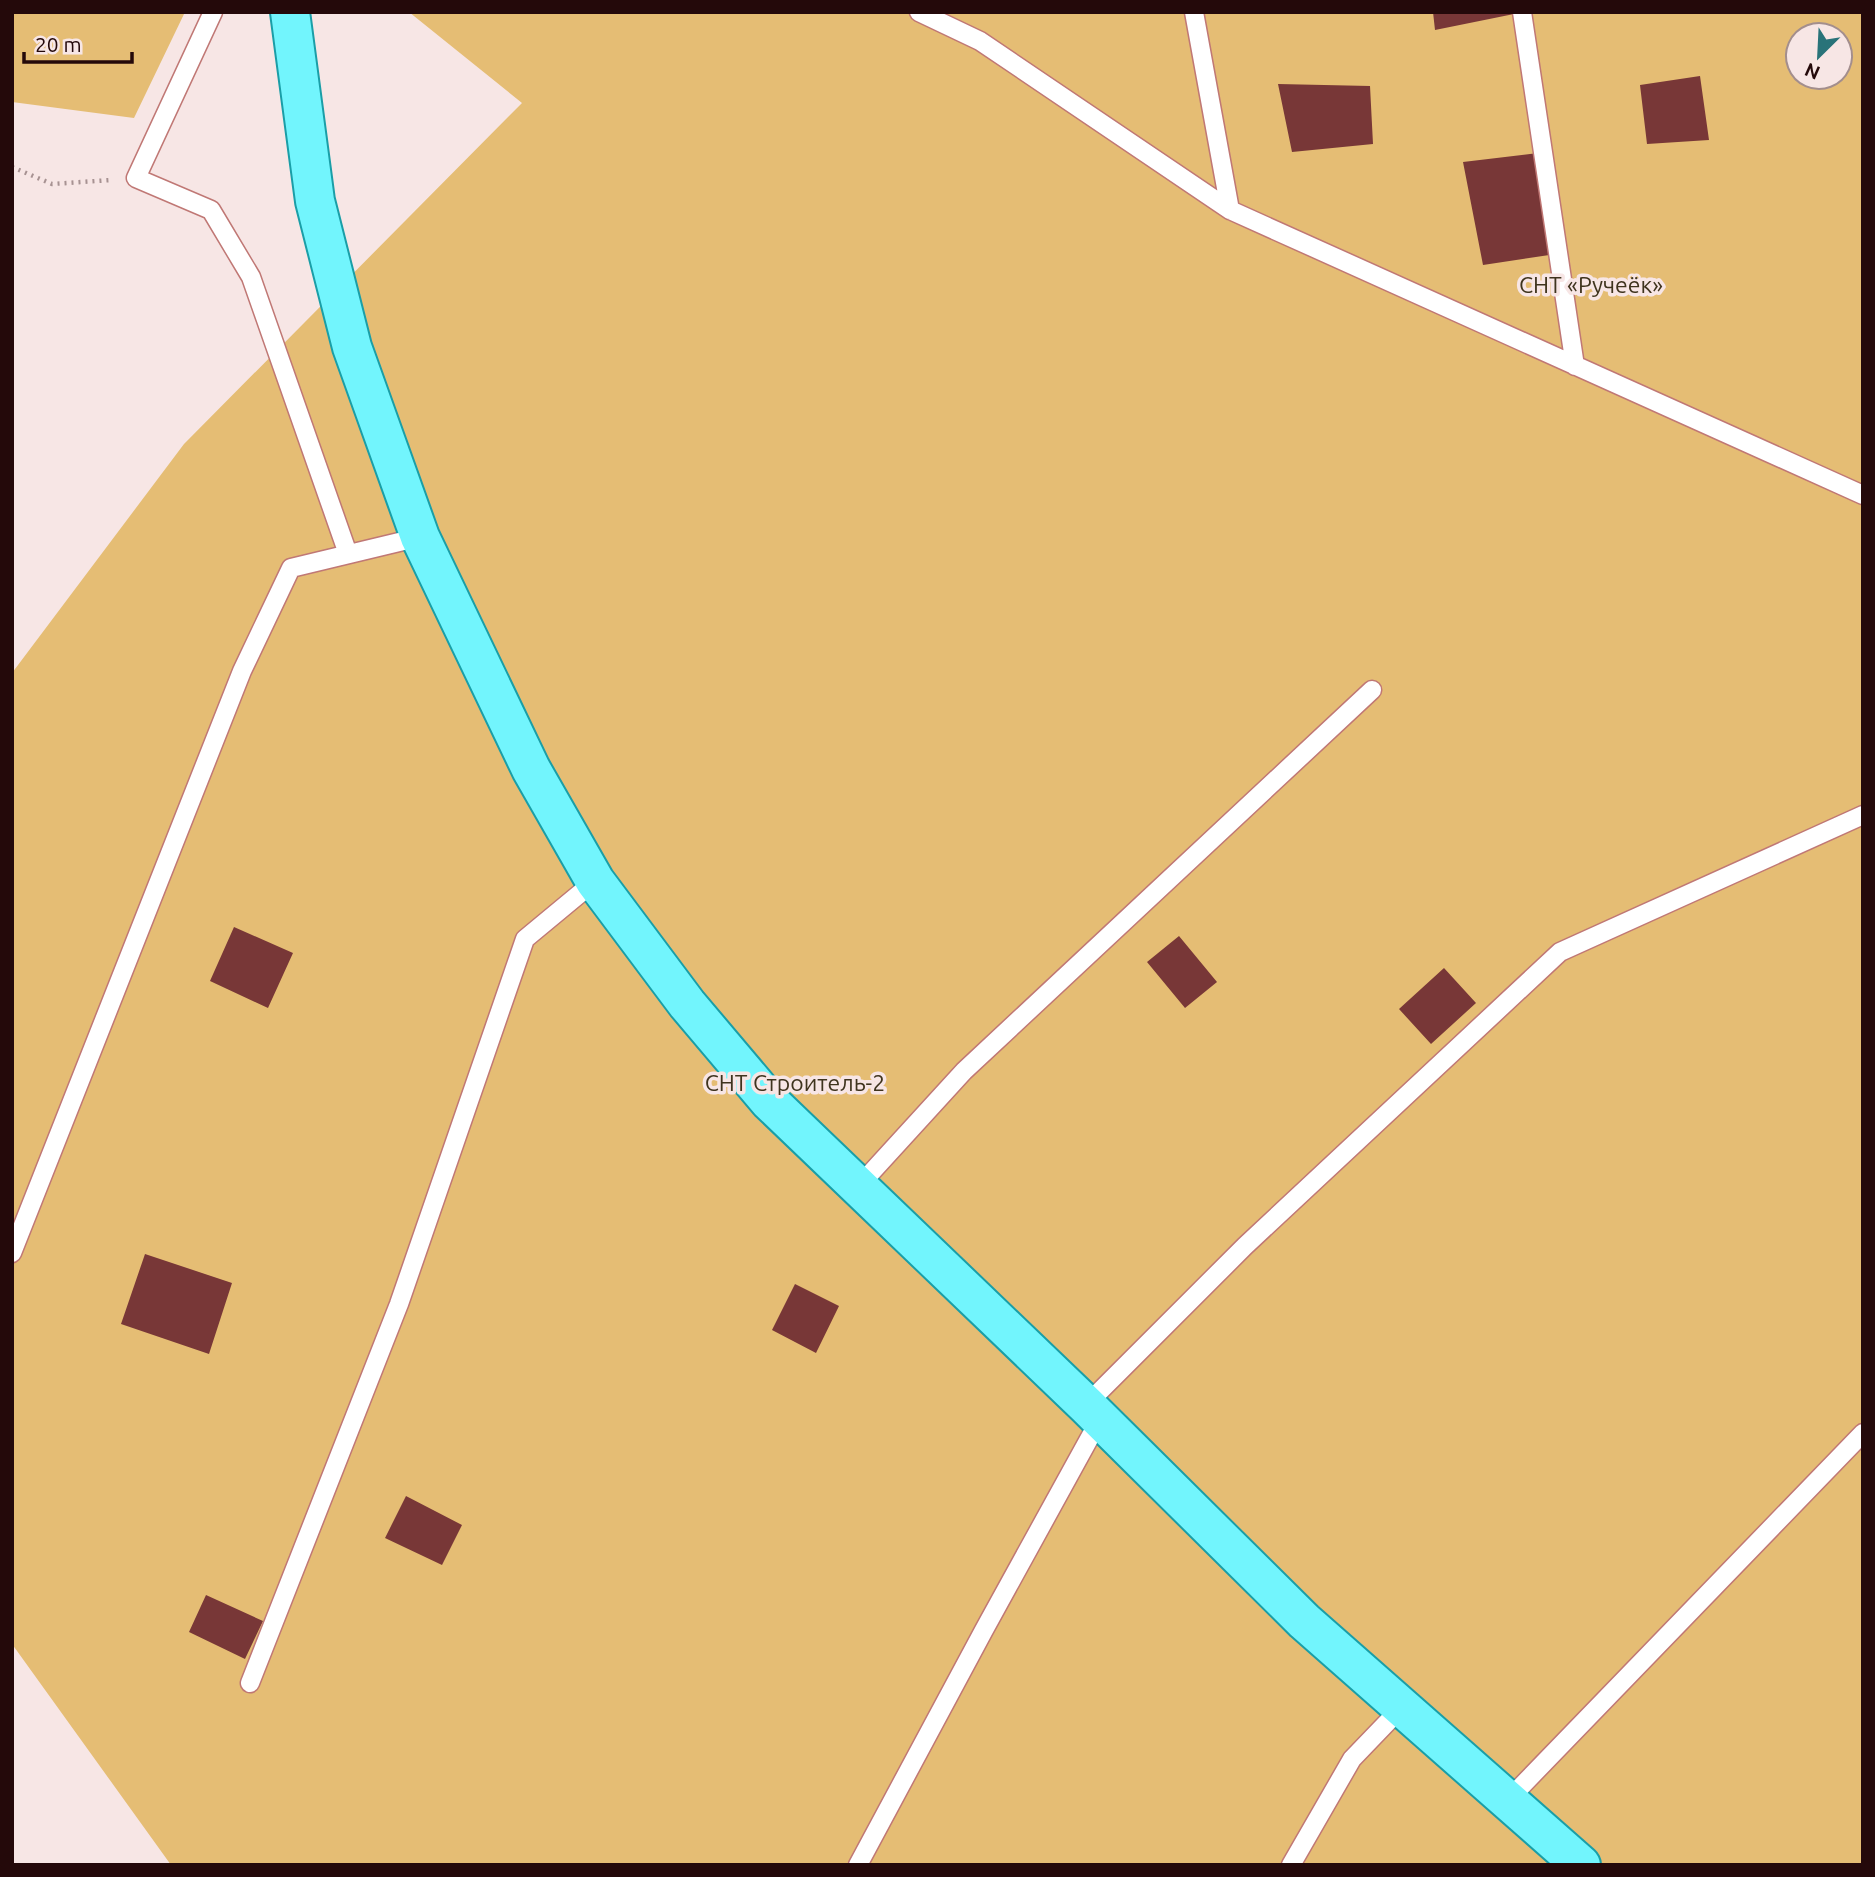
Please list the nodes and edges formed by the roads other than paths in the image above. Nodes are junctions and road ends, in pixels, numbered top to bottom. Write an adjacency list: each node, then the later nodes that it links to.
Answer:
1 (213, 12): 10 (lane)
2 (290, 12): 9 (main road)
3 (919, 12): 6 (lane)
4 (1194, 12): 6 (lane)
5 (1522, 12): 7 (lane)
6 (1230, 210): 7 (lane)
7 (1575, 366): 8 (lane)
8 (1863, 495)
9 (420, 537): 10 (lane); 13 (main road)
10 (348, 554): 15 (lane)
11 (1372, 690): 14 (lane)
12 (1863, 815): 16 (lane)
13 (595, 881): 14 (main road); 18 (lane)
14 (858, 1187): 16 (main road)
15 (12, 1253)
16 (1093, 1412): 19 (main road); 21 (lane)
17 (1863, 1433): 20 (lane)
18 (250, 1683)
19 (1402, 1707): 20 (main road); 22 (lane)
20 (1508, 1800): 23 (main road)
21 (858, 1865)
22 (1291, 1865)
23 (1581, 1865)

